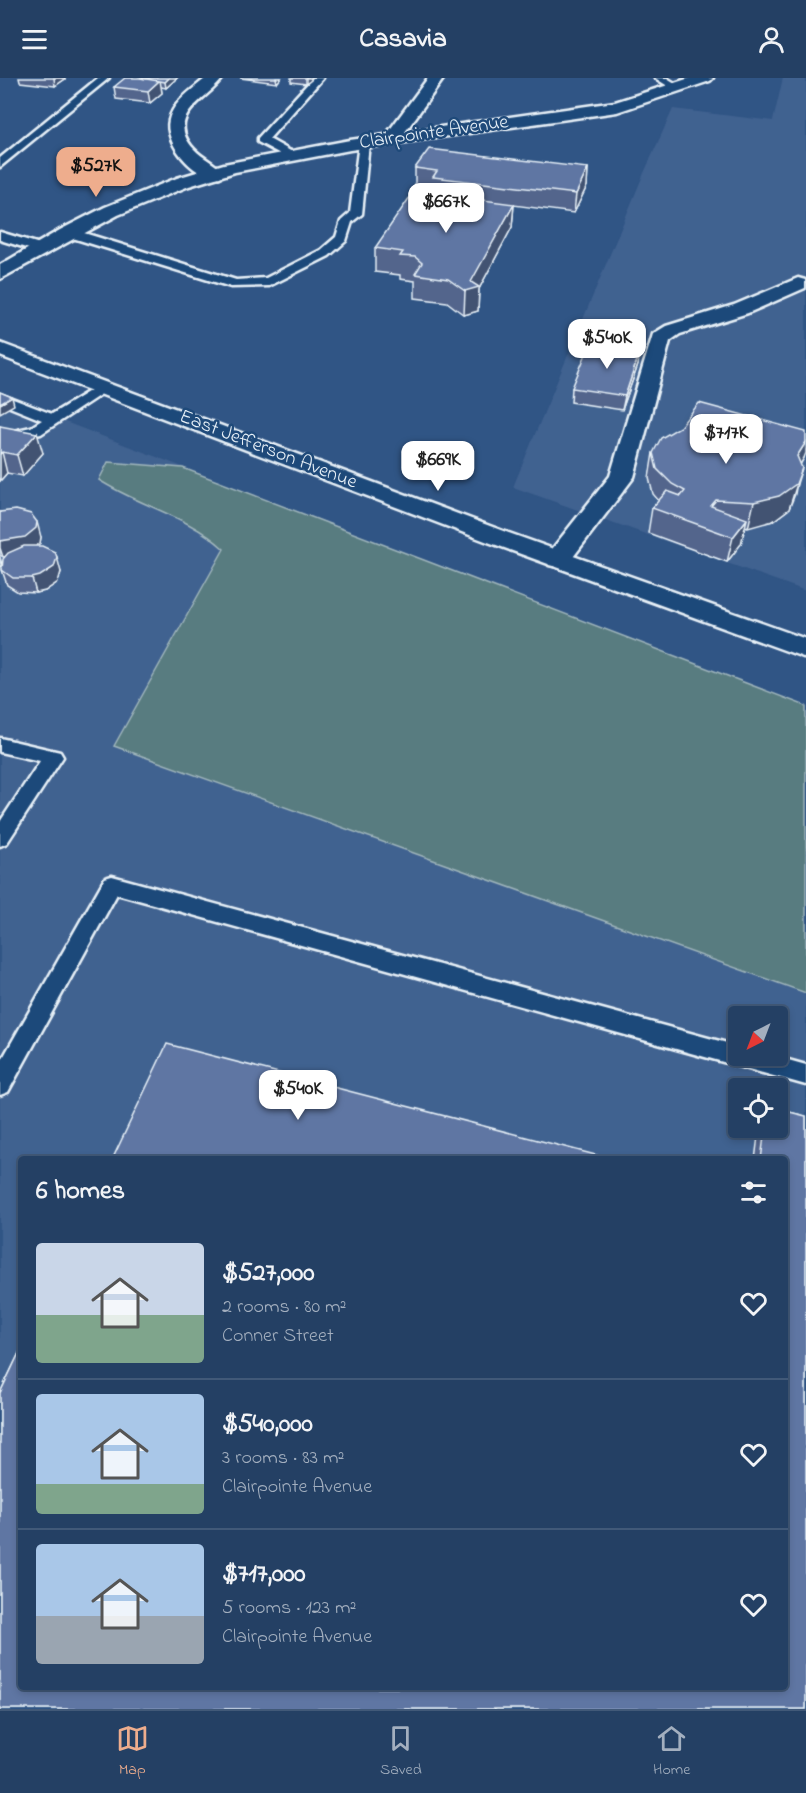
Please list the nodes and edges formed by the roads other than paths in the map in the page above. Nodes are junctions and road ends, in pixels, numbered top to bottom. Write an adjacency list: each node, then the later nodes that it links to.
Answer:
1 (104, 78): 11 (lane)
2 (215, 78): 12 (street)
3 (318, 78): 10 (lane)
4 (436, 78): 8 (street)
5 (660, 78): 7 (lane)
6 (705, 78): 7 (street, Clairpointe Avenue)
7 (678, 88): 8 (street, Clairpointe Avenue)
8 (391, 139): 9 (street, Clairpointe Avenue)
9 (364, 143): 10 (street, Clairpointe Avenue); 13 (lane)
10 (290, 155): 12 (street, Clairpointe Avenue)
11 (0, 164)
12 (214, 173): 13 (street, Clairpointe Avenue)
13 (67, 232): 15 (street, Clairpointe Avenue)
14 (0, 236): 15 (lane)
15 (39, 248): 16 (street, Clairpointe Avenue)
16 (0, 273)
17 (798, 284): 23 (street)
18 (1, 351): 19 (street, East Jefferson Avenue)
19 (102, 388): 21 (lane); 23 (street, East Jefferson Avenue)
20 (0, 398): 21 (lane)
21 (54, 420): 22 (lane)
22 (0, 438)
23 (558, 559): 24 (street, East Jefferson Avenue)
24 (806, 650)
25 (0, 745): 26 (lane)
26 (0, 838)
27 (806, 1075): 28 (lane)
28 (0, 1085)

